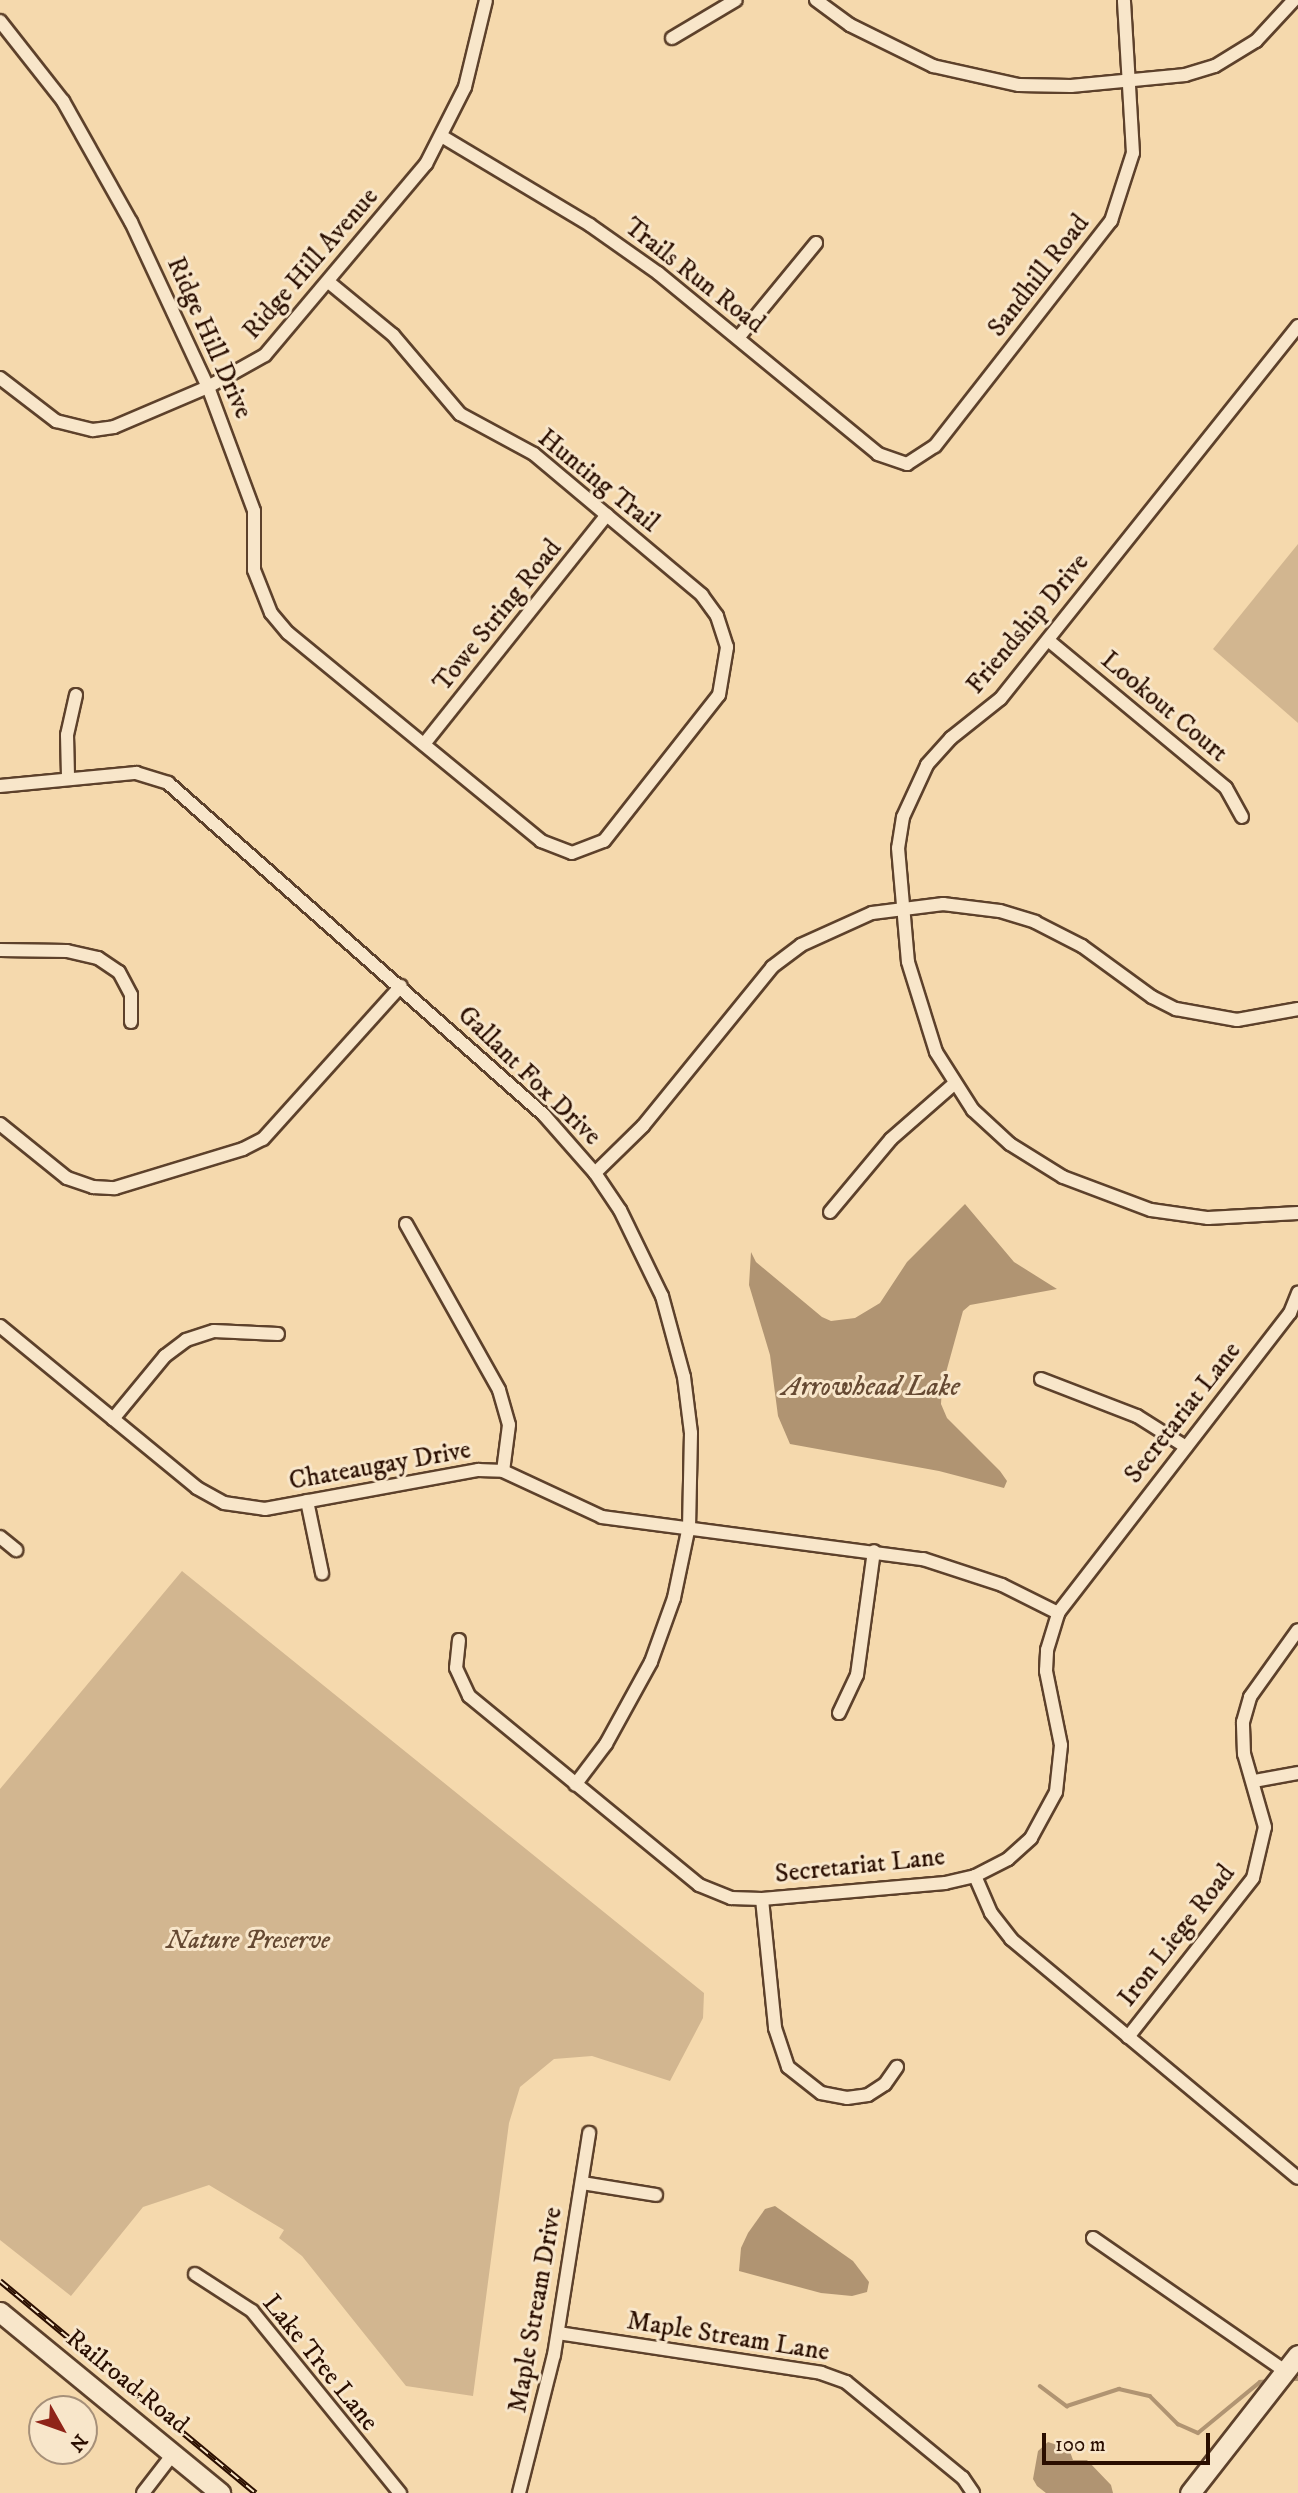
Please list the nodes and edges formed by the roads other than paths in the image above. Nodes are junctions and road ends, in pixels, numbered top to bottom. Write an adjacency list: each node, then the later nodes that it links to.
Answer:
1 (485, 0): 9 (street, Ridge Hill Avenue)
2 (736, 0): 7 (street)
3 (816, 0): 8 (street)
4 (1124, 0): 8 (street, Sandhill Road)
5 (1294, 0): 8 (street)
6 (0, 21): 15 (street, Ridge Hill Drive)
7 (673, 38)
8 (1131, 82): 16 (street, Sandhill Road)
9 (443, 137): 11 (street, Ridge Hill Avenue); 13 (street, Trails Run Road)
10 (816, 243): 13 (street)
11 (330, 283): 15 (street, Ridge Hill Avenue); 17 (street, Hunting Trail)
12 (1298, 326): 18 (street, Friendship Drive)
13 (738, 338): 16 (street, Trails Run Road)
14 (0, 378): 15 (street, Ridge Hill Avenue)
15 (208, 387): 20 (street, Ridge Hill Drive)
16 (907, 464)
17 (607, 515): 20 (street, Towe String Road); 24 (street, Hunting Trail)
18 (1048, 640): 23 (street, Lookout Court); 25 (street, Friendship Drive)
19 (76, 695): 21 (street)
20 (424, 744): 24 (street, Ridge Hill Drive)
21 (68, 776): 22 (street); 27 (street, Gallant Fox Drive)
22 (0, 786)
23 (1242, 817)
24 (576, 852)
25 (902, 907): 28 (street); 30 (street, Friendship Drive); 32 (street)
26 (0, 950): 29 (street)
27 (401, 986): 31 (street); 32 (street, Gallant Fox Drive)
28 (1298, 1009)
29 (131, 1022)
30 (953, 1085): 33 (street); 34 (street)
31 (0, 1124)
32 (595, 1173): 44 (street, Gallant Fox Drive)
33 (830, 1212)
34 (1298, 1213)
35 (406, 1224): 42 (street)
36 (1298, 1293): 41 (street, Secretariat Lane)
37 (0, 1326): 40 (street, Chateaugay Drive)
38 (278, 1334): 40 (street)
39 (1041, 1379): 41 (street)
40 (113, 1419): 43 (street, Chateaugay Drive)
41 (1186, 1447): 49 (street, Secretariat Lane)
42 (503, 1471): 43 (street, Chateaugay Drive); 44 (street, Chateaugay Drive)
43 (307, 1501): 48 (street)
44 (688, 1526): 47 (street, Chateaugay Drive); 55 (street, Gallant Fox Drive)
45 (0, 1537): 46 (street)
46 (16, 1550)
47 (874, 1551): 49 (street, Chateaugay Drive); 52 (street)
48 (322, 1573)
49 (1058, 1613): 56 (street, Secretariat Lane)
50 (1298, 1630): 54 (street, Iron Liege Road)
51 (459, 1640): 55 (street, Secretariat Lane)
52 (839, 1713)
53 (1298, 1773): 54 (street)
54 (1254, 1782): 58 (street, Iron Liege Road)
55 (575, 1785): 57 (street, Secretariat Lane)
56 (975, 1876): 57 (street, Secretariat Lane); 58 (street)
57 (762, 1899): 59 (street)
58 (1128, 2037): 61 (street)
59 (897, 2067)
60 (589, 2133): 62 (street, Maple Stream Drive)
61 (1298, 2178)
62 (582, 2183): 63 (street); 67 (street, Maple Stream Drive)
63 (656, 2195)
64 (1093, 2238): 69 (street)
65 (195, 2274): 74 (street, Lake Tree Lane)
66 (2, 2319): 70 (street, Railroad Road)
67 (558, 2333): 71 (street, Maple Stream Drive); 75 (street, Maple Stream Lane)
68 (1298, 2355): 69 (street)
69 (1285, 2371): 76 (street)
70 (173, 2454): 72 (street); 73 (street, Railroad Road)
71 (524, 2492)
72 (143, 2493)
73 (220, 2493)
74 (400, 2493)
75 (973, 2493)
76 (1190, 2493)

